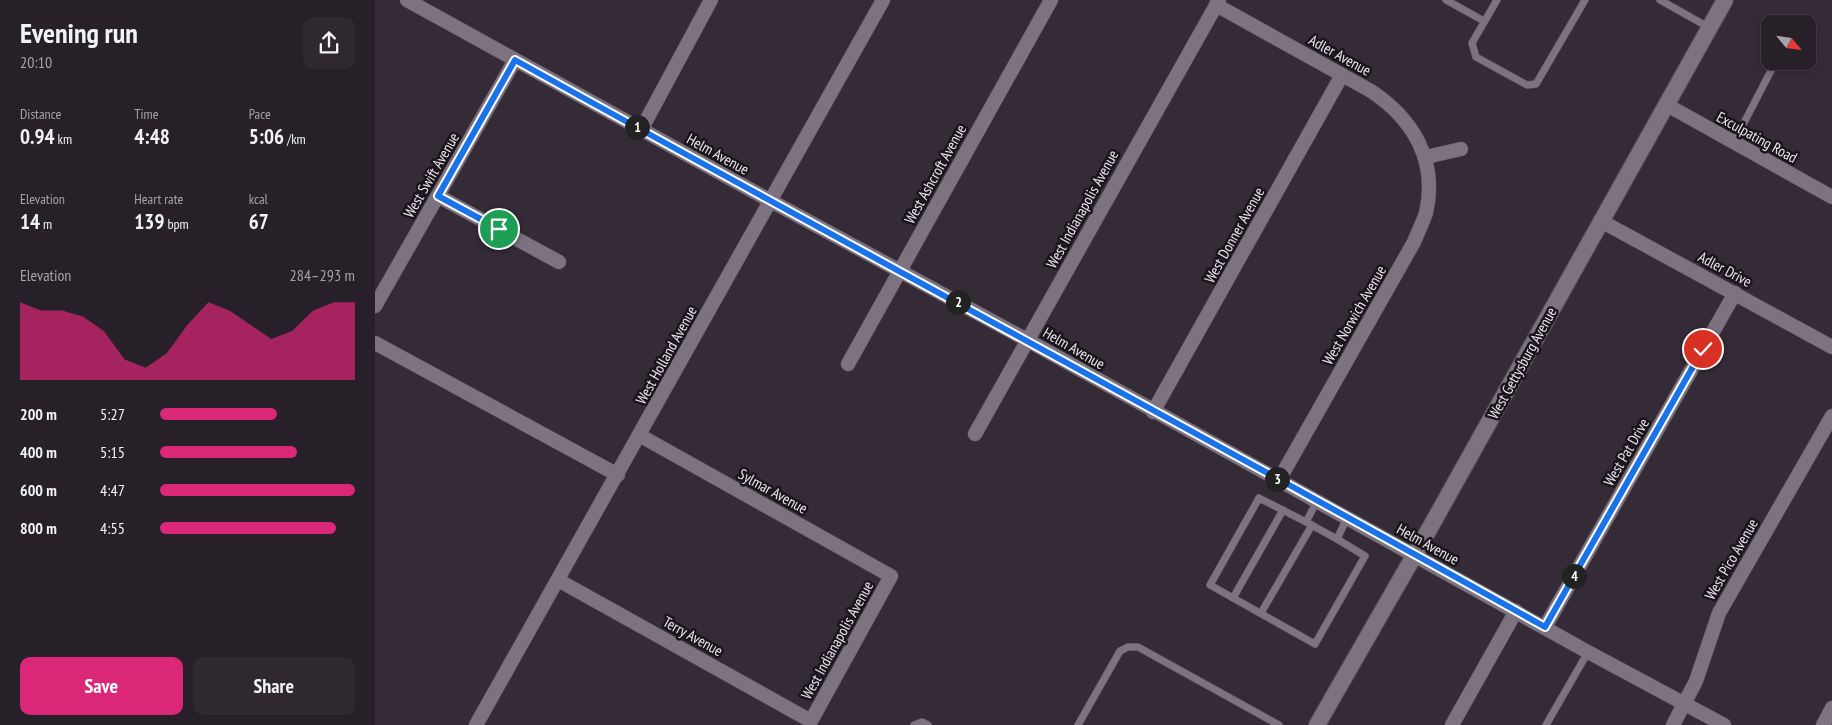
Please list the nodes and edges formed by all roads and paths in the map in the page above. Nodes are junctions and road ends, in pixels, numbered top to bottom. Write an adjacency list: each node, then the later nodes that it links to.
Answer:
1 (407, 0): 14 (street, Helm Avenue)
2 (712, 0): 18 (street)
3 (883, 0): 24 (street, West Holland Avenue)
4 (1051, 0): 27 (street, West Ashcroft Avenue)
5 (1446, 0): 11 (lane)
6 (1497, 0): 12 (lane)
7 (1585, 0): 12 (lane)
8 (1660, 0): 13 (lane)
9 (1725, 0): 13 (street, West Gettysburg Avenue)
10 (1217, 2): 16 (street, Adler Avenue); 30 (street, West Indianapolis Avenue)
11 (1457, 3): 12 (lane)
12 (1485, 21)
13 (1710, 28): 17 (street, West Gettysburg Avenue)
14 (515, 60): 18 (street, Helm Avenue); 22 (street, West Swift Avenue)
15 (1771, 70): 19 (lane)
16 (1342, 74): 21 (street, Adler Avenue); 34 (street, West Donner Avenue)
17 (1667, 105): 19 (street, Exculpating Road); 25 (street, West Gettysburg Avenue)
18 (641, 130): 24 (street, Helm Avenue)
19 (1734, 142): 23 (street, Exculpating Road)
20 (1461, 149): 21 (street)
21 (1425, 157): 39 (street, West Norwich Avenue)
22 (438, 196): 26 (street); 29 (street, West Swift Avenue)
23 (1832, 197)
24 (771, 201): 27 (street, Helm Avenue); 37 (street, West Holland Avenue)
25 (1601, 221): 28 (street, Adler Drive); 45 (street, West Gettysburg Avenue)
26 (559, 262)
27 (899, 270): 30 (street, Helm Avenue); 33 (street, West Ashcroft Avenue)
28 (1735, 293): 32 (street, Adler Drive); 51 (street, West Pat Drive)
29 (375, 306)
30 (1027, 340): 34 (street, Helm Avenue); 36 (street, West Indianapolis Avenue)
31 (375, 343): 38 (street)
32 (1832, 347)
33 (848, 364)
34 (1153, 412): 39 (street, Helm Avenue)
35 (1832, 416): 53 (street, West Pico Avenue)
36 (975, 434)
37 (639, 435): 38 (street, West Holland Avenue); 46 (street, Sylmar Avenue)
38 (618, 475): 47 (street, West Holland Avenue)
39 (1279, 480): 40 (street, Helm Avenue)
40 (1317, 501): 42 (street, Helm Avenue); 43 (lane)
41 (1283, 510): 43 (lane); 48 (lane); 48 (lane)
42 (1347, 518): 44 (lane); 45 (street, Helm Avenue)
43 (1309, 524): 44 (lane); 50 (lane)
44 (1337, 539): 50 (lane)
45 (1415, 555): 49 (street, Helm Avenue); 61 (street, West Gettysburg Avenue)
46 (891, 576): 55 (street, West Indianapolis Avenue)
47 (558, 580): 55 (street, Terry Avenue); 56 (street, West Holland Avenue)
48 (1233, 598): 50 (lane)
49 (1516, 611): 51 (street, Helm Avenue); 62 (street)
50 (1261, 613)
51 (1545, 627): 52 (street, Helm Avenue)
52 (1588, 652): 53 (street, Helm Avenue); 63 (lane)
53 (1685, 704): 64 (street, West Pico Avenue); 65 (street, Helm Avenue)
54 (1832, 708): 66 (street)
55 (811, 721)
56 (476, 725)
57 (914, 725): 58 (lane)
58 (928, 725)
59 (1078, 725): 60 (lane)
60 (1279, 725)
61 (1317, 725)
62 (1452, 725)
63 (1546, 725)
64 (1673, 725)
65 (1724, 725)
66 (1823, 725)

